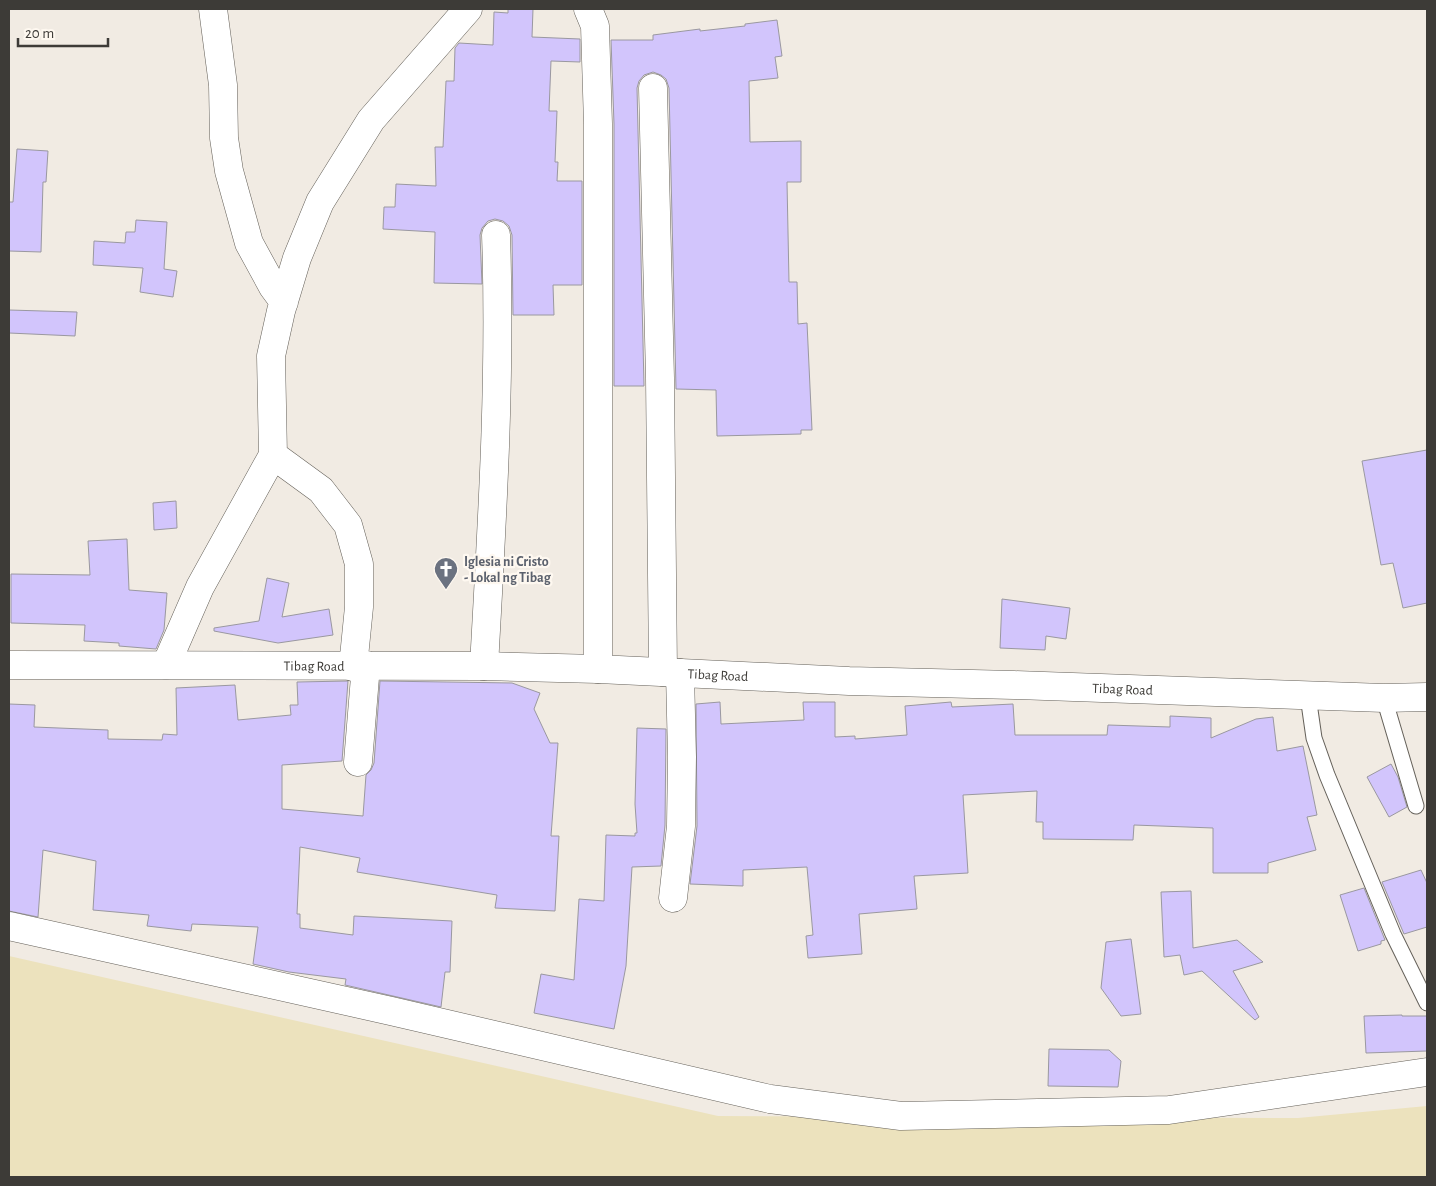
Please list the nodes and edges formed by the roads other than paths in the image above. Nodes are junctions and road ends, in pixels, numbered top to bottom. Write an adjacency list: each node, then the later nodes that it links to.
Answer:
1 (213, 9): 6 (street)
2 (468, 9): 6 (street)
3 (588, 9): 12 (street)
4 (653, 88): 13 (street)
5 (496, 235): 11 (street)
6 (284, 302): 7 (street)
7 (273, 455): 9 (street); 10 (street)
8 (9, 665): 9 (street, Tibag Road)
9 (166, 665): 10 (street, Tibag Road)
10 (359, 666): 11 (street, Tibag Road); 17 (street)
11 (484, 666): 12 (street, Tibag Road)
12 (598, 669): 13 (street, Tibag Road)
13 (671, 673): 14 (street, Tibag Road); 19 (street)
14 (1308, 696): 16 (street, Tibag Road); 21 (lane)
15 (1427, 697): 16 (street, Tibag Road)
16 (1384, 698): 18 (lane)
17 (358, 762)
18 (1416, 806)
19 (673, 898)
20 (9, 926): 22 (street)
21 (1427, 1003)
22 (1427, 1072)

